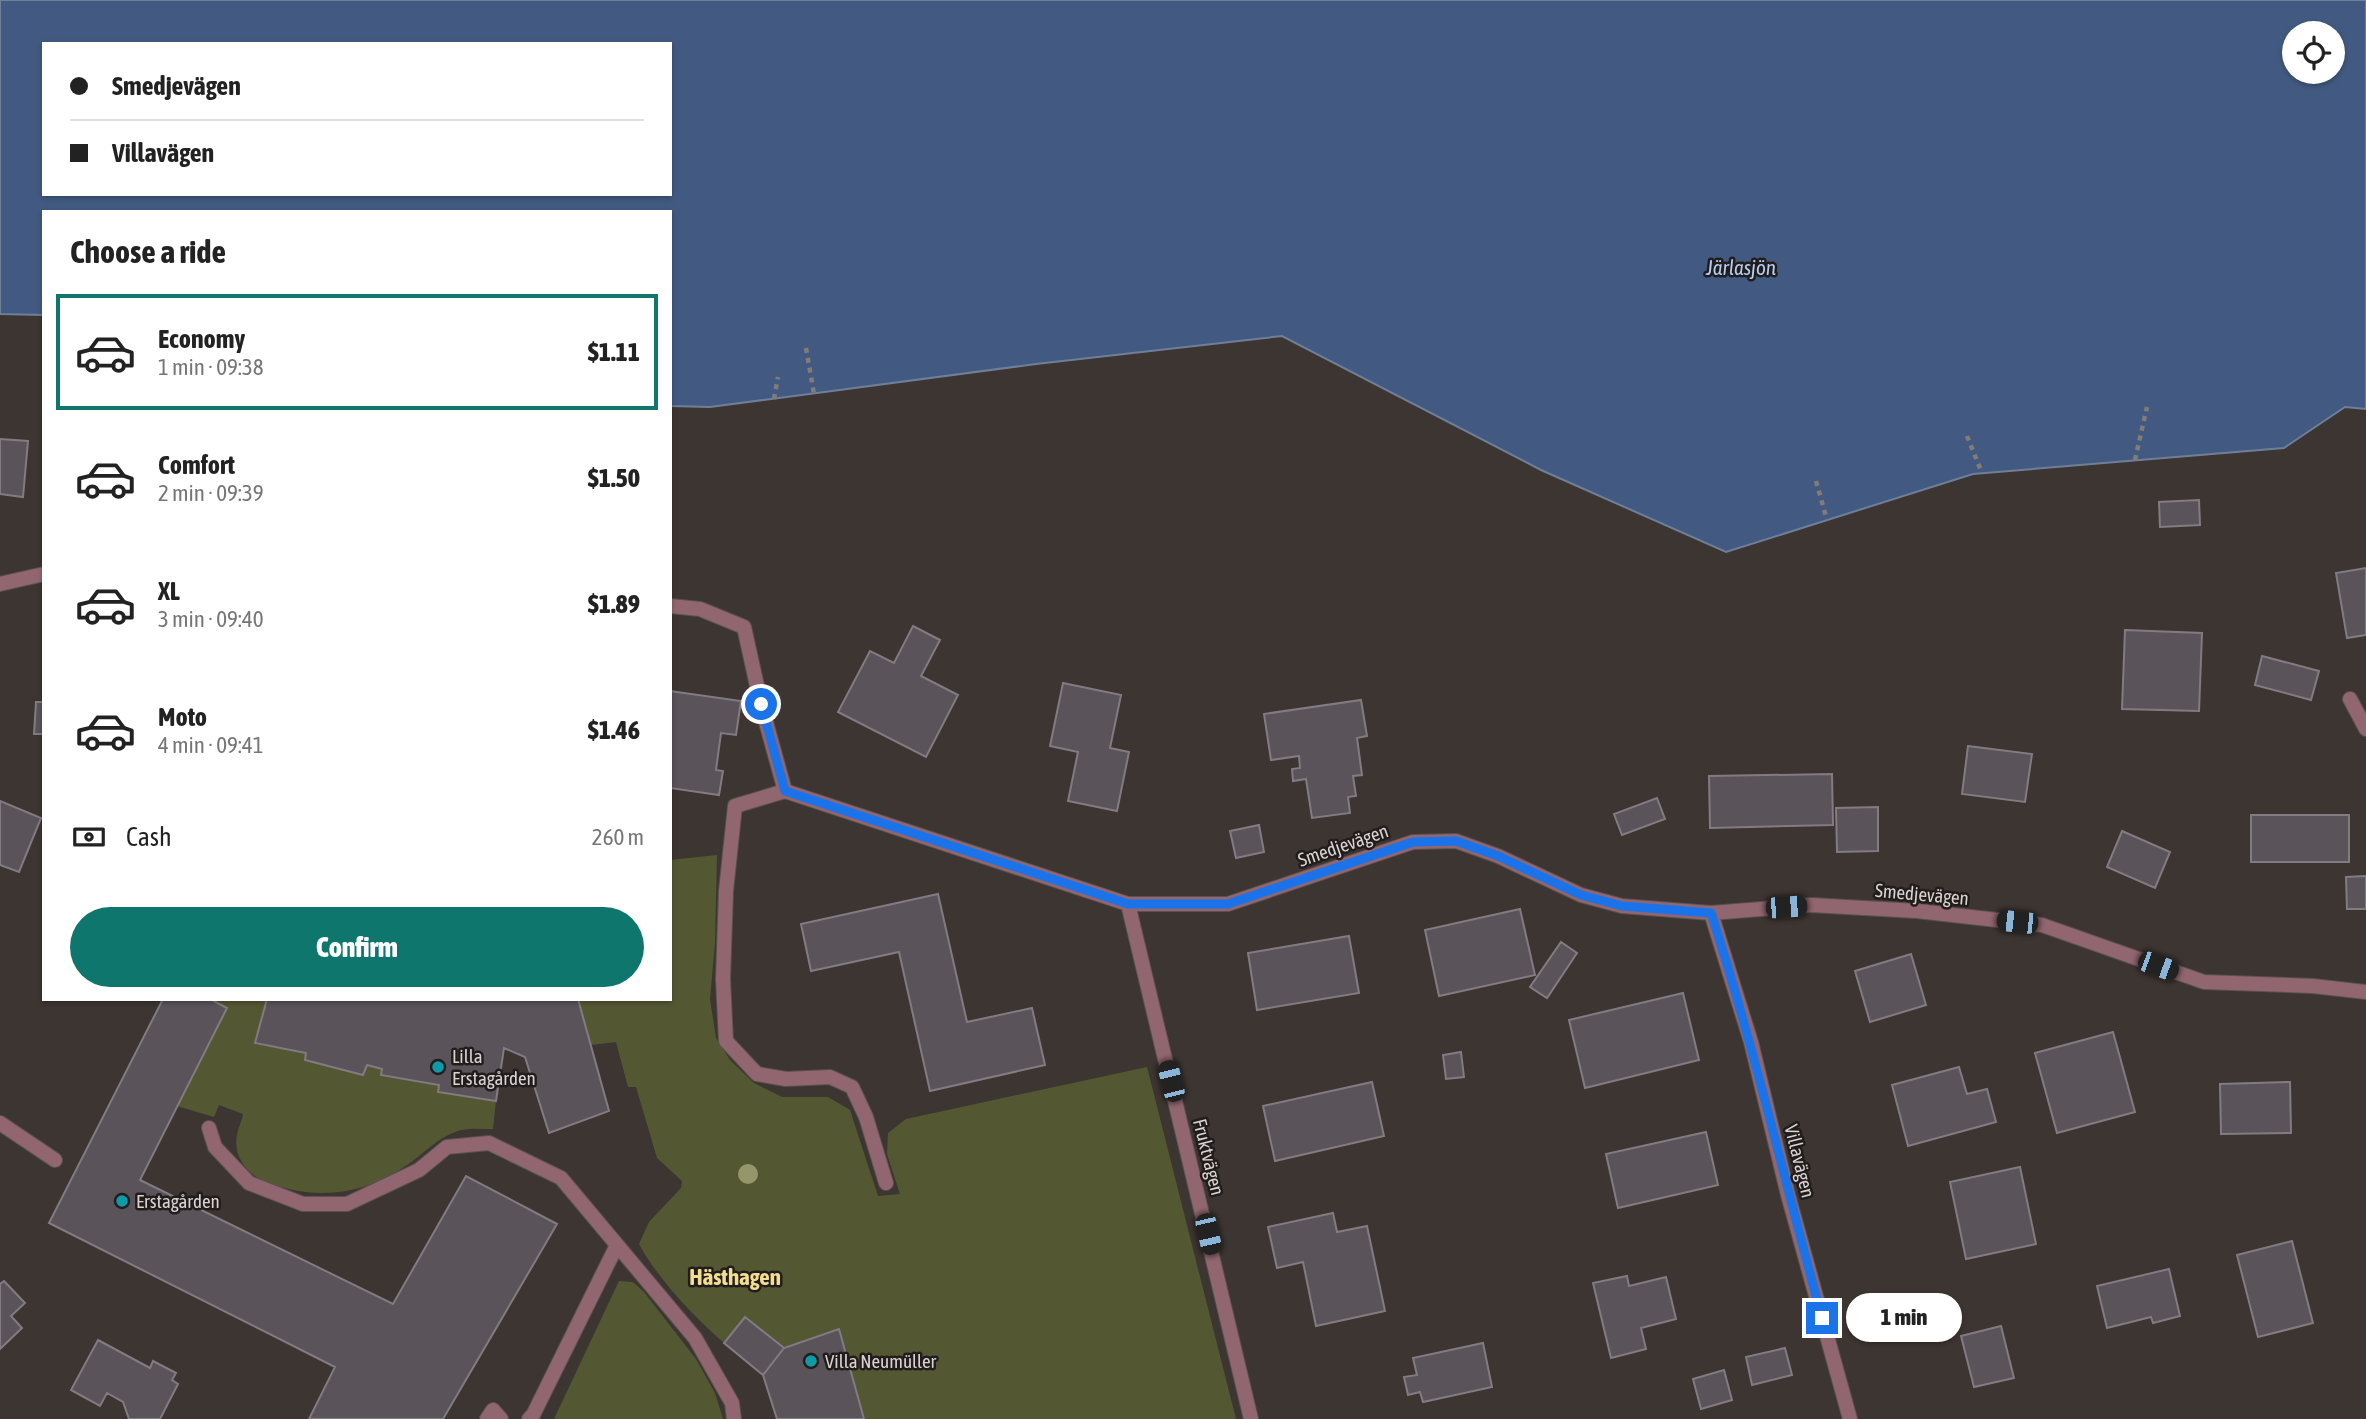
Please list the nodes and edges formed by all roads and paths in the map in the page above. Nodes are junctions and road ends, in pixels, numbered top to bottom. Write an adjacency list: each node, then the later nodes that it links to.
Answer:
1 (806, 348): 3 (path)
2 (778, 377): 4 (path)
3 (814, 394)
4 (774, 399)
5 (2147, 407): 7 (path)
6 (1967, 436): 8 (path)
7 (2135, 460)
8 (1982, 473)
9 (1816, 481): 10 (path)
10 (1827, 520)
11 (42, 574): 12 (street)
12 (0, 584)
13 (672, 606): 16 (street)
14 (2350, 699): 15 (street)
15 (2366, 729)
16 (785, 791): 17 (street, Smedjevägen); 23 (street)
17 (1128, 904): 18 (street, Smedjevägen); 27 (street, Fruktvägen)
18 (1711, 913): 19 (street, Smedjevägen); 28 (street, Villavägen)
19 (2366, 992)
20 (0, 1123): 22 (street)
21 (209, 1128): 24 (street)
22 (55, 1160)
23 (886, 1183)
24 (617, 1245): 25 (street); 26 (street)
25 (529, 1419)
26 (734, 1419)
27 (1251, 1419)
28 (1850, 1419)

